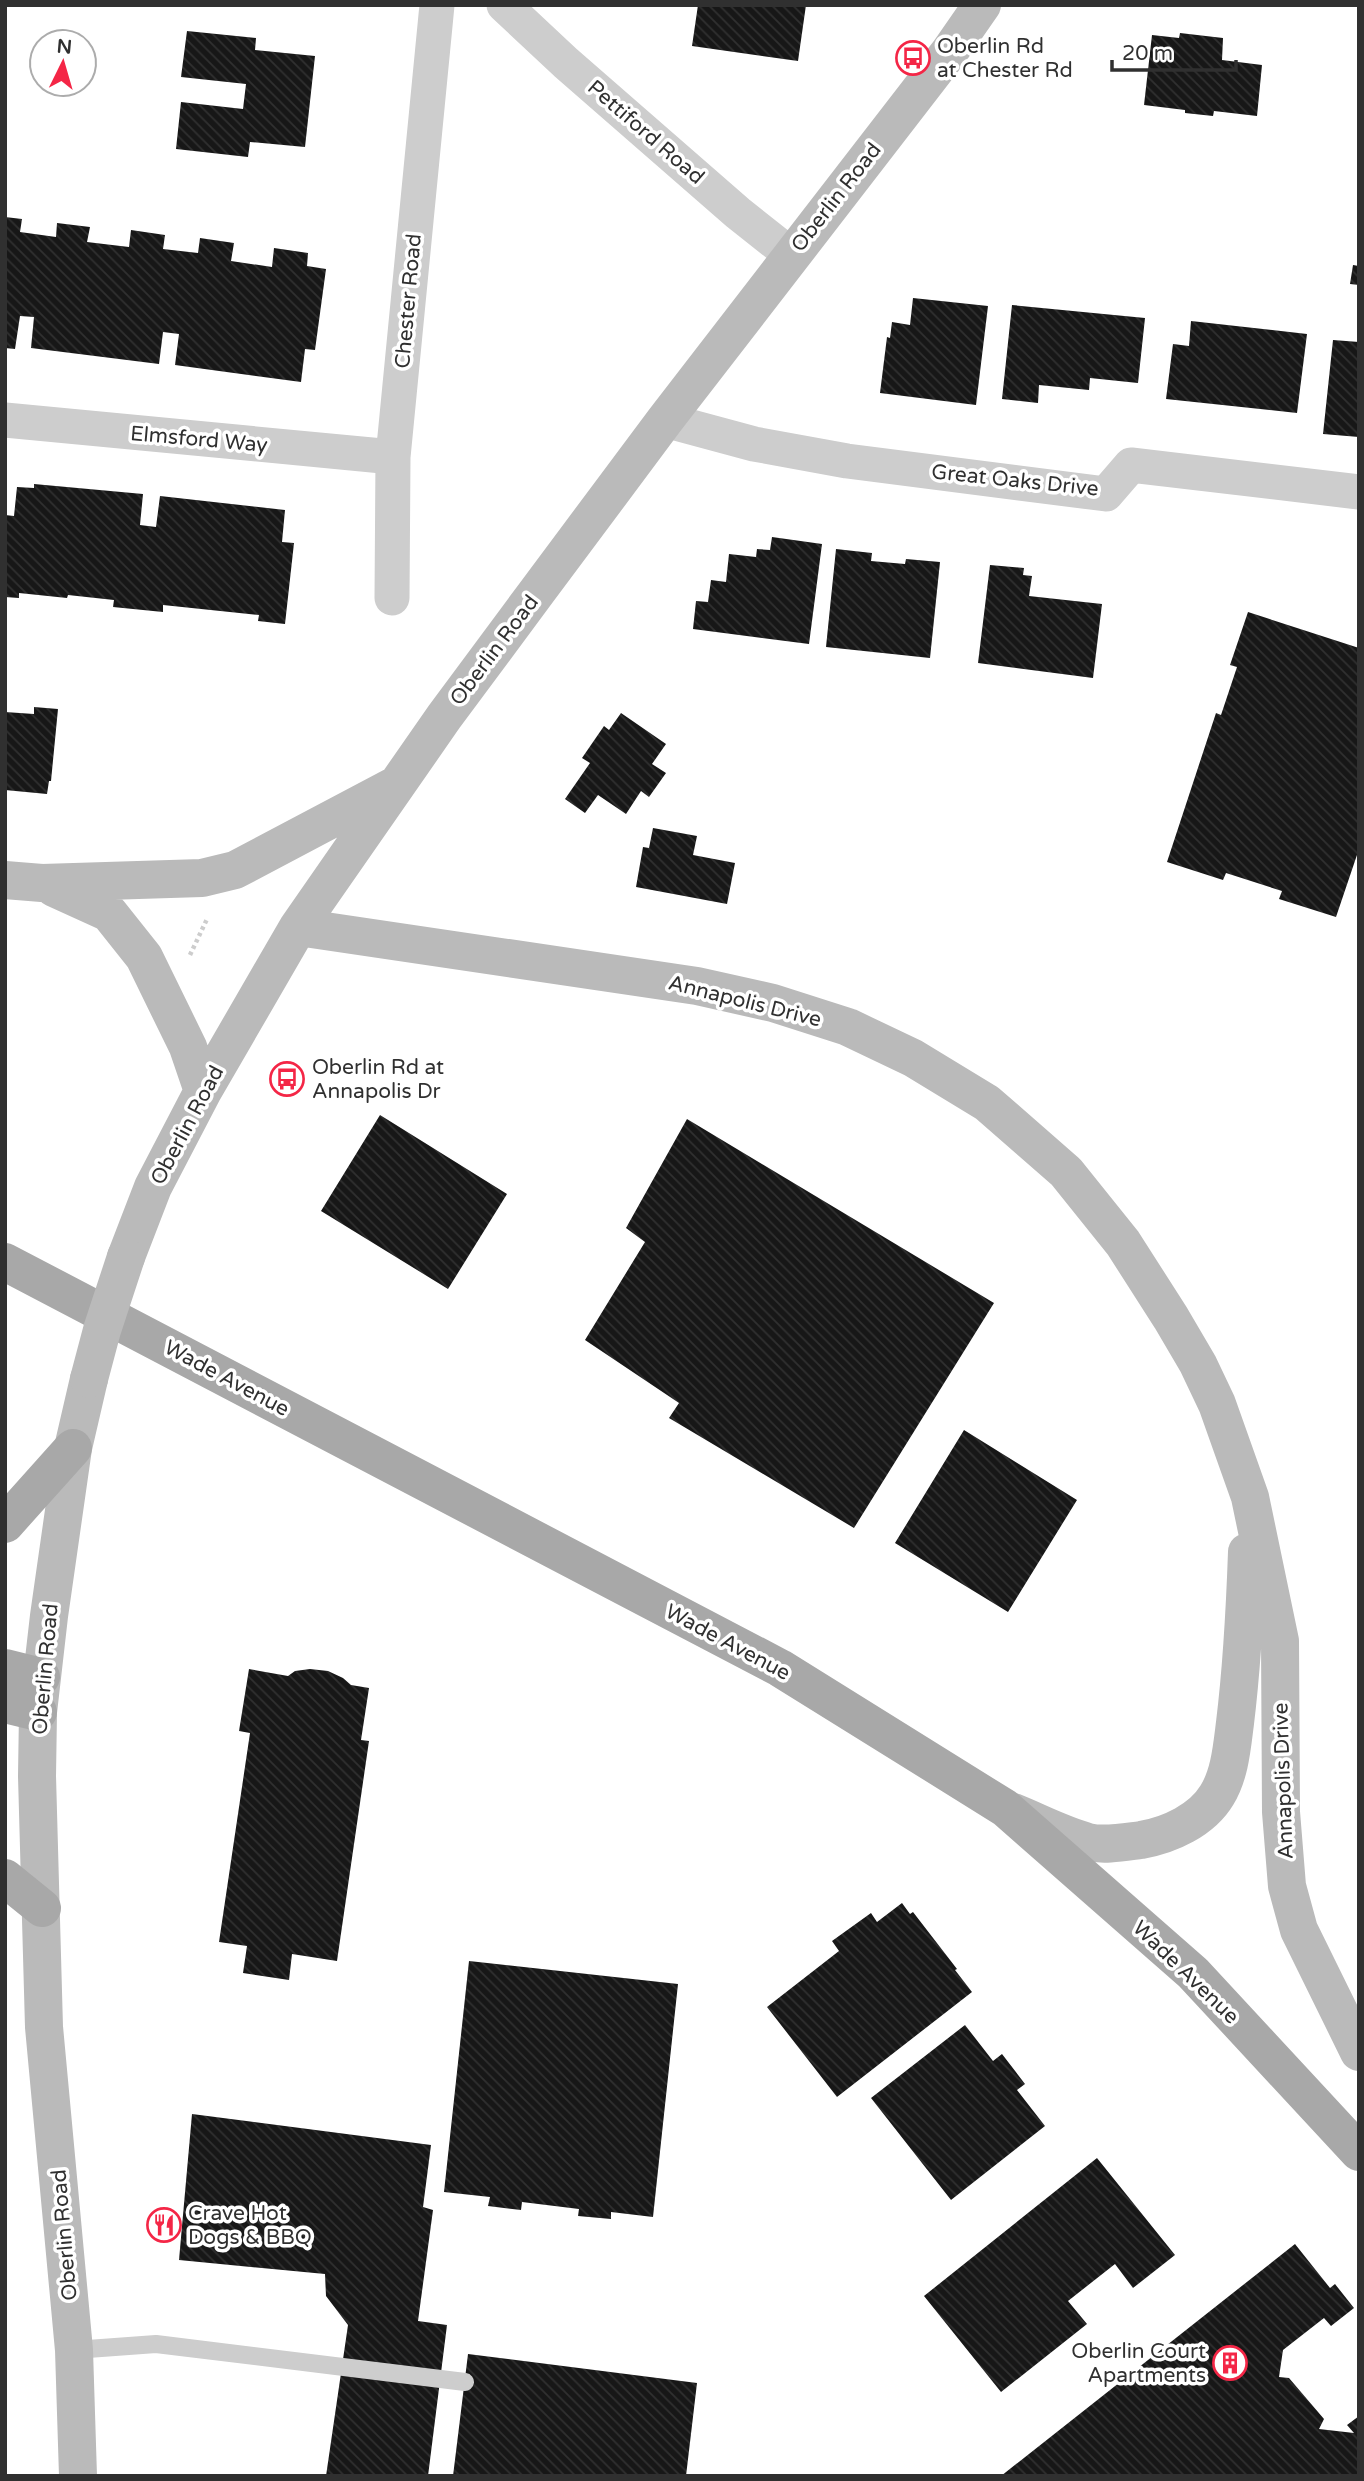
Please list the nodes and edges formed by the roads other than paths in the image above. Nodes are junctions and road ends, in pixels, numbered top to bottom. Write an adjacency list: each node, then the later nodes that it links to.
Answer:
1 (437, 5): 7 (street, Chester Road)
2 (504, 5): 4 (street, Pettiford Road)
3 (982, 5): 4 (main road, Oberlin Road)
4 (791, 255): 6 (main road, Oberlin Road)
5 (5, 420): 7 (street, Elmsford Way)
6 (665, 420): 8 (street, Great Oaks Drive); 10 (main road, Oberlin Road)
7 (393, 457): 9 (street, Chester Road)
8 (1359, 492)
9 (392, 598)
10 (397, 785): 12 (main road); 13 (main road, Oberlin Road)
11 (5, 880): 12 (main road)
12 (43, 883): 14 (main road)
13 (298, 927): 14 (main road, Oberlin Road); 17 (main road, Annapolis Drive)
14 (203, 1091): 16 (main road, Oberlin Road, bridge)
15 (5, 1262): 20 (main road, Wade Avenue)
16 (73, 1448): 18 (main road); 19 (main road, Oberlin Road)
17 (1250, 1497): 20 (main road, Annapolis Drive); 23 (main road, Annapolis Drive)
18 (5, 1524)
19 (23, 1690): 22 (main road, Oberlin Road)
20 (1005, 1808): 24 (main road, Wade Avenue)
21 (5, 1878): 22 (main road)
22 (41, 1908): 25 (main road, Oberlin Road)
23 (1359, 2052)
24 (1359, 2152)
25 (74, 2350): 26 (lane); 27 (main road, Oberlin Road)
26 (465, 2382)
27 (78, 2476)

